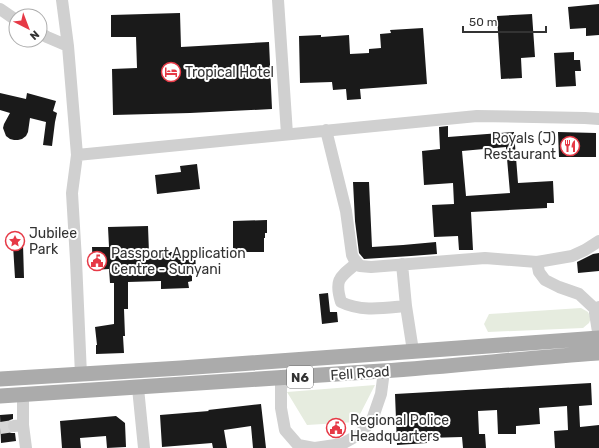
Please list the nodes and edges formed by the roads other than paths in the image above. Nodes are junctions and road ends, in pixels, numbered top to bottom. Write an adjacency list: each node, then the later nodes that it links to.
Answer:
1 (62, 0): 4 (street)
2 (278, 0): 7 (street)
3 (48, 38): 4 (street)
4 (68, 46): 8 (street)
5 (599, 119): 6 (street)
6 (326, 130): 7 (street); 11 (street)
7 (287, 134): 8 (street)
8 (77, 154): 19 (street)
9 (599, 241): 10 (street)
10 (537, 262): 12 (street); 14 (street)
11 (357, 263): 12 (street); 13 (street)
12 (402, 264): 13 (street)
13 (406, 306): 16 (street)
14 (598, 309): 15 (street)
15 (599, 338): 16 (main road, Fell Road / N6)
16 (413, 351): 19 (main road, Fell Road / N6)
17 (599, 353): 18 (main road, Fell Road / N6)
18 (384, 371): 20 (main road, Fell Road / N6); 27 (street)
19 (81, 375): 21 (main road, Fell Road / N6)
20 (281, 378): 22 (main road, Fell Road / N6); 27 (street)
21 (0, 379)
22 (138, 388): 23 (main road, Fell Road / N6); 26 (street)
23 (23, 394): 24 (main road, Fell Road / N6); 25 (street)
24 (0, 396)
25 (26, 448)
26 (144, 448)
27 (315, 448)

